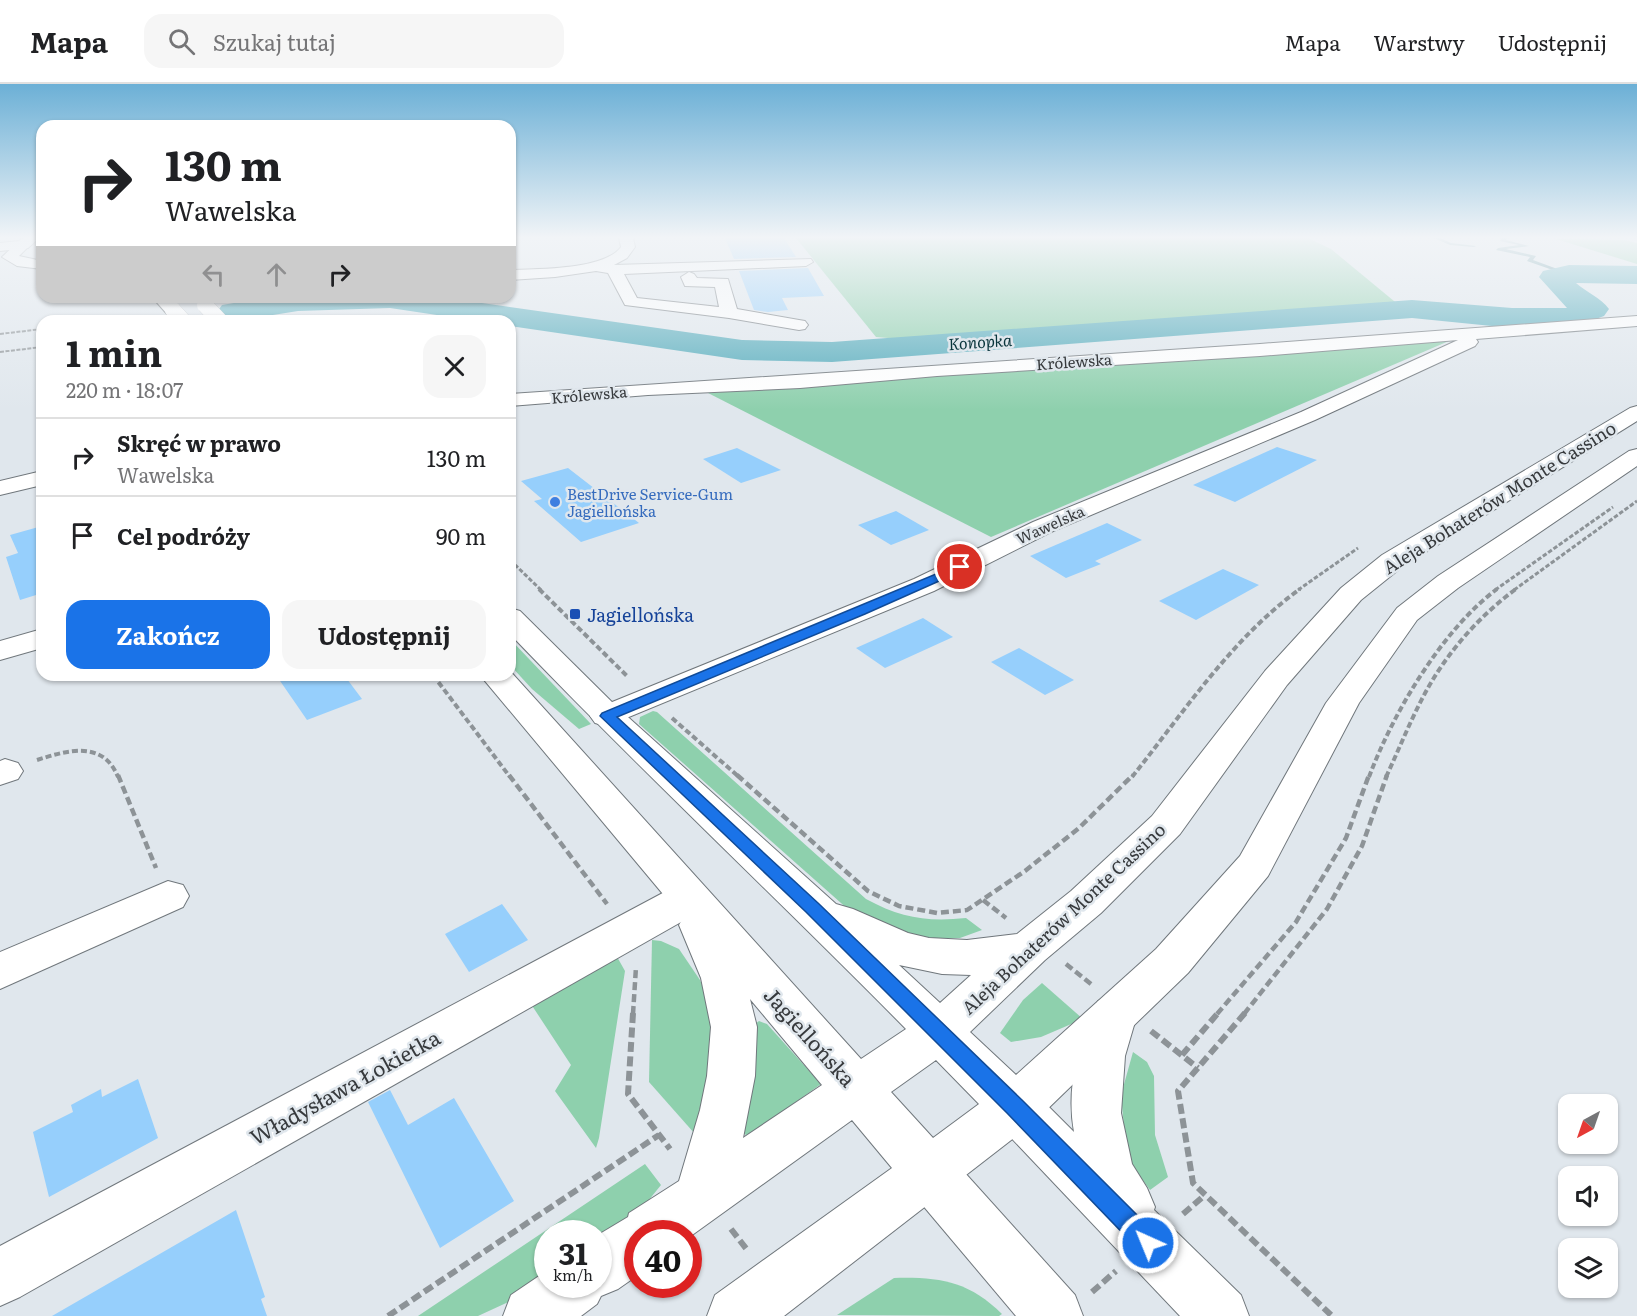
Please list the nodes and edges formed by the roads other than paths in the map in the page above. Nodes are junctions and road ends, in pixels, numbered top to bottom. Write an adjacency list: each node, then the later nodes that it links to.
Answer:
1 (628, 295): 5 (main road)
2 (725, 295): 5 (main road)
3 (166, 303): 6 (main road)
4 (203, 303): 7 (main road, bridge)
5 (729, 312): 9 (main road)
6 (177, 315)
7 (214, 315)
8 (1637, 321): 10 (main road, Królewska)
9 (799, 325)
10 (1493, 331): 11 (main road, Królewska); 20 (main road, Wawelska)
11 (516, 400)
12 (1637, 412): 24 (main road, Aleja Bohaterów Monte Cassino)
13 (1637, 456): 26 (main road)
14 (36, 479): 15 (main road)
15 (0, 488)
16 (516, 623): 20 (main road)
17 (36, 640): 18 (main road)
18 (0, 651)
19 (501, 681): 22 (main road, Jagiellońska)
20 (607, 716): 23 (main road)
21 (168, 896): 25 (main road)
22 (689, 898): 28 (main road, Jagiellońska); 31 (main road); 34 (main road, Władysława Łokietka)
23 (812, 908): 24 (main road); 27 (main road)
24 (1035, 944): 27 (main road, Aleja Bohaterów Monte Cassino)
25 (0, 971)
26 (1121, 1011): 29 (main road); 33 (main road)
27 (939, 1032): 28 (main road, Aleja Bohaterów Monte Cassino); 29 (main road)
28 (858, 1088): 30 (main road, Jagiellońska); 31 (main road, Aleja Bohaterów Monte Cassino)
29 (1015, 1107): 30 (main road); 33 (main road)
30 (928, 1171): 36 (main road, Jagiellońska); 38 (main road)
31 (701, 1196): 32 (main road, Aleja Bohaterów Monte Cassino)
32 (667, 1220)
33 (1163, 1230): 39 (main road)
34 (0, 1277)
35 (557, 1298): 37 (main road)
36 (1069, 1308)
37 (532, 1316)
38 (736, 1316)
39 (1220, 1316)

